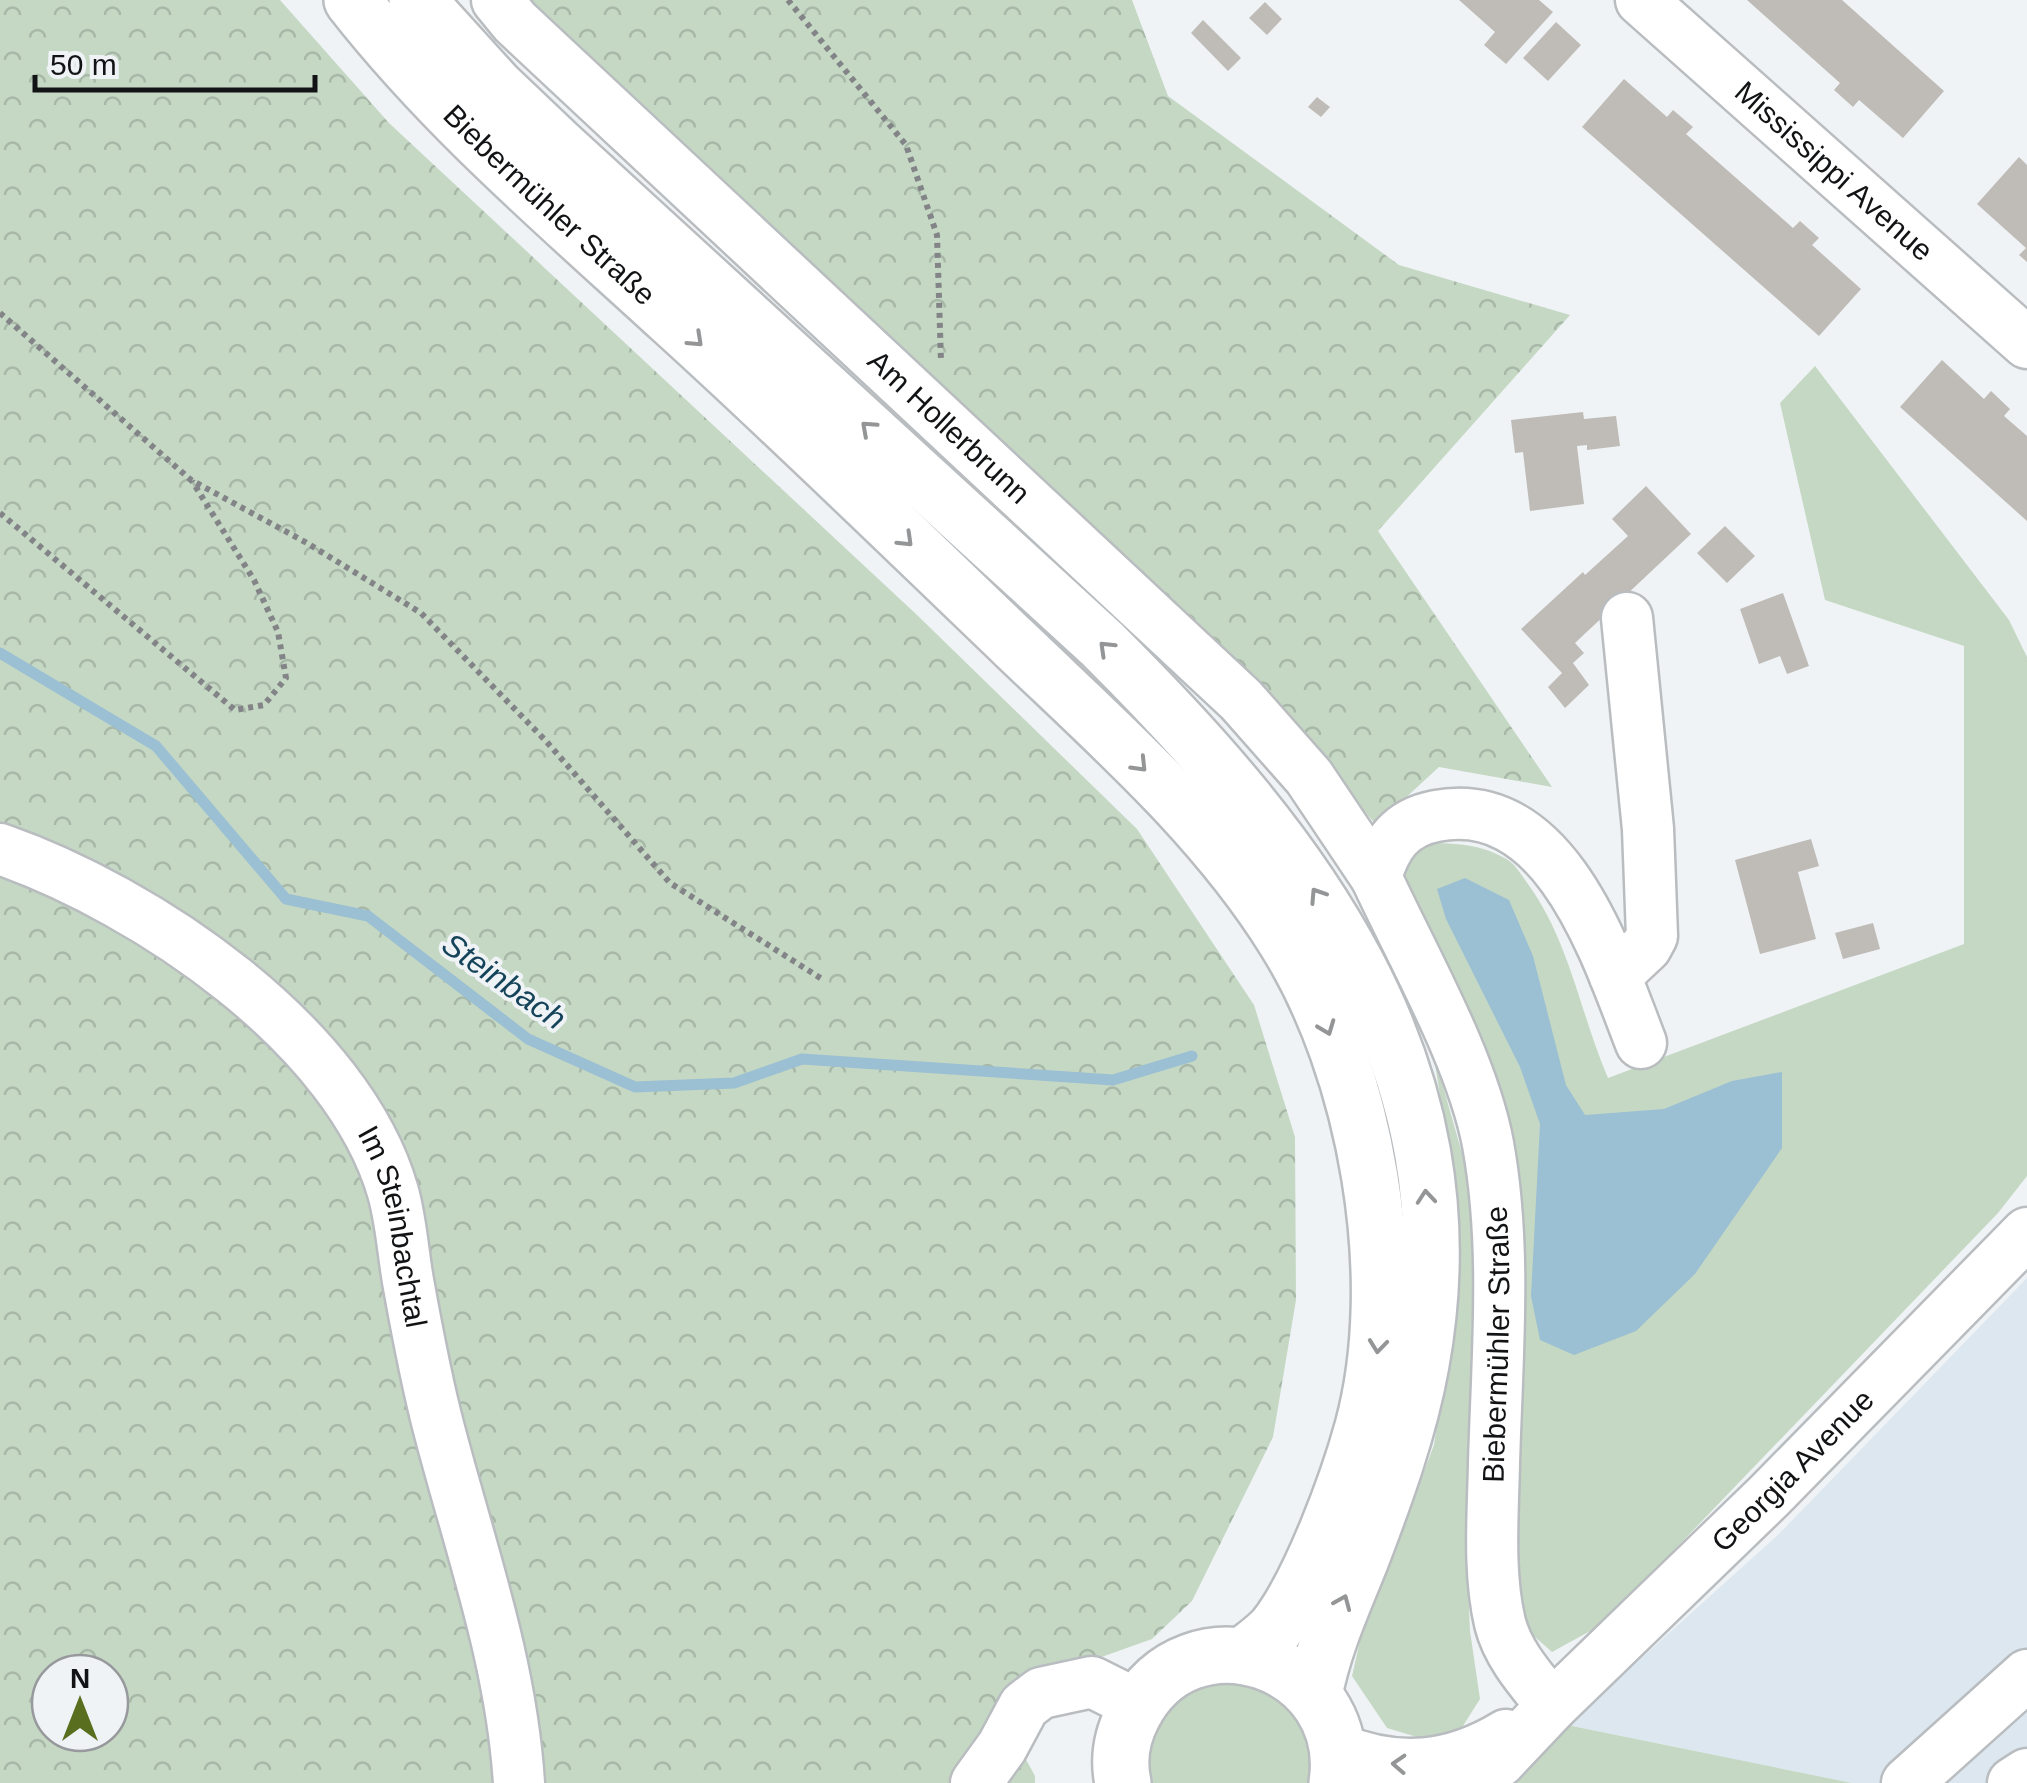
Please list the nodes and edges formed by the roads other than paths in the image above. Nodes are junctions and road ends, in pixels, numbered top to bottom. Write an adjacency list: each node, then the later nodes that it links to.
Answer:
1 (352, 0): 12 (main road, Biebermühler Straße, one-way to 12)
2 (417, 0): 14 (main road, one-way to 2)
3 (497, 0): 8 (street, Am Hollerbrunn)
4 (1641, 0): 5 (street, Mississippi Avenue)
5 (2027, 343)
6 (1627, 618): 9 (street)
7 (0, 850): 19 (street, Im Steinbachtal)
8 (1376, 877): 9 (street); 16 (street, Biebermühler Straße)
9 (1615, 976): 10 (street)
10 (1641, 1043)
11 (2027, 1233): 16 (street, Georgia Avenue)
12 (1243, 1656): 14 (main road); 15 (main road)
13 (2026, 1679): 23 (street)
14 (1314, 1695): 17 (main road)
15 (1138, 1704): 20 (street); 21 (main road)
16 (1552, 1706): 17 (street, Georgia Avenue, one-way to 17); 22 (street, Georgia Avenue)
17 (1338, 1766)
18 (2027, 1774): 24 (street)
19 (519, 1783)
20 (976, 1783)
21 (1123, 1783)
22 (1472, 1783)
23 (1907, 1783)
24 (2012, 1783)

